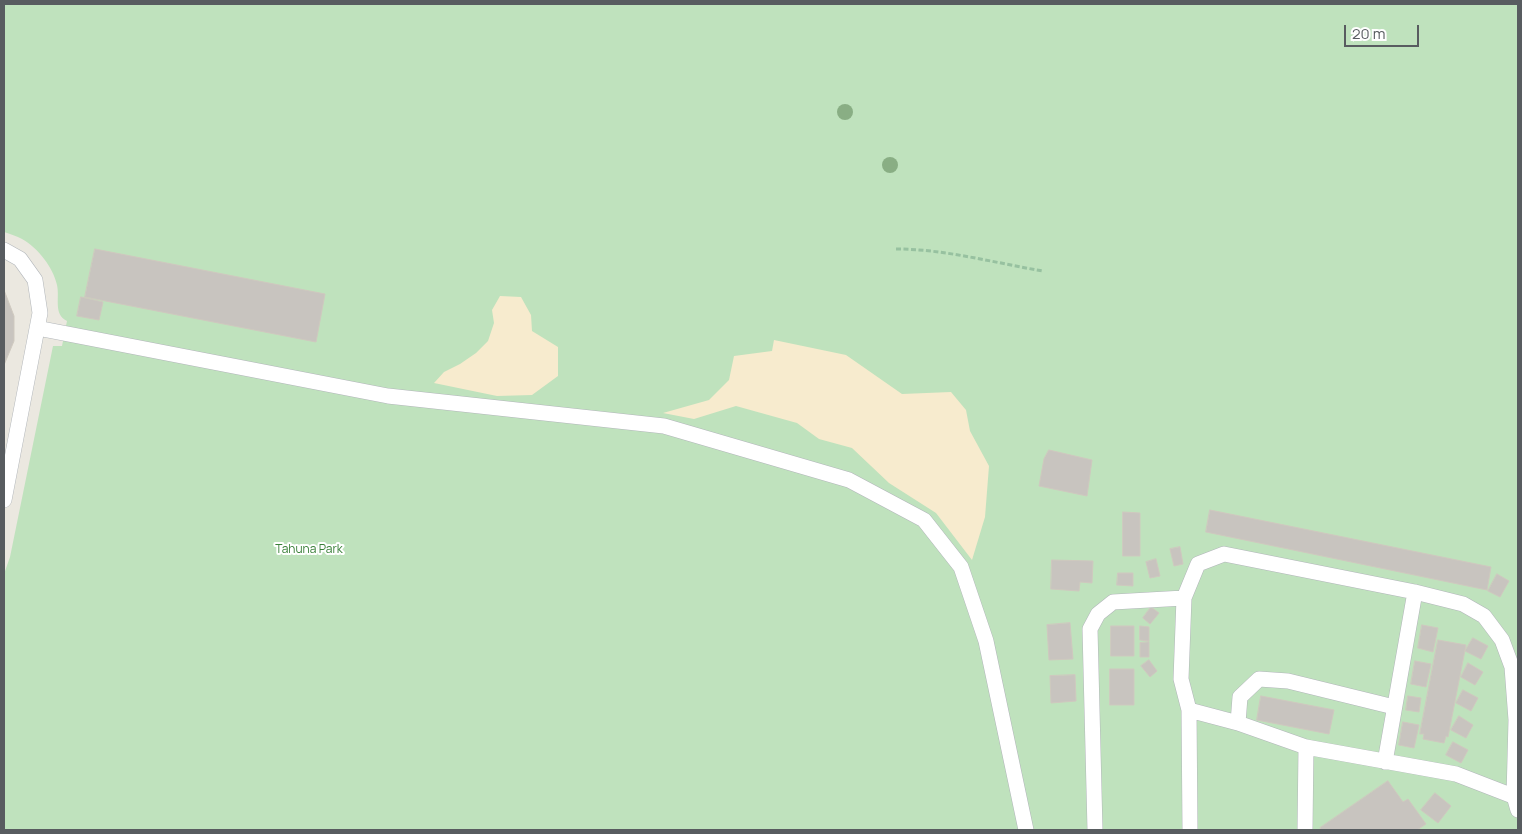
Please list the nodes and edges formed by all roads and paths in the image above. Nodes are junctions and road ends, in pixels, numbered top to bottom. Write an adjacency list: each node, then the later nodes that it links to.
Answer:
1 (4, 250): 4 (lane)
2 (896, 250): 3 (path)
3 (1043, 271)
4 (37, 328): 5 (lane); 14 (lane)
5 (4, 500)
6 (1415, 592): 7 (lane); 8 (lane); 13 (lane)
7 (1184, 598): 9 (lane); 15 (lane)
8 (1394, 707): 10 (lane); 12 (lane)
9 (1189, 710): 10 (lane); 16 (lane)
10 (1238, 723): 11 (lane)
11 (1306, 747): 12 (lane); 17 (lane)
12 (1385, 762): 13 (lane)
13 (1517, 802)
14 (1026, 830)
15 (1095, 830)
16 (1190, 830)
17 (1305, 830)

